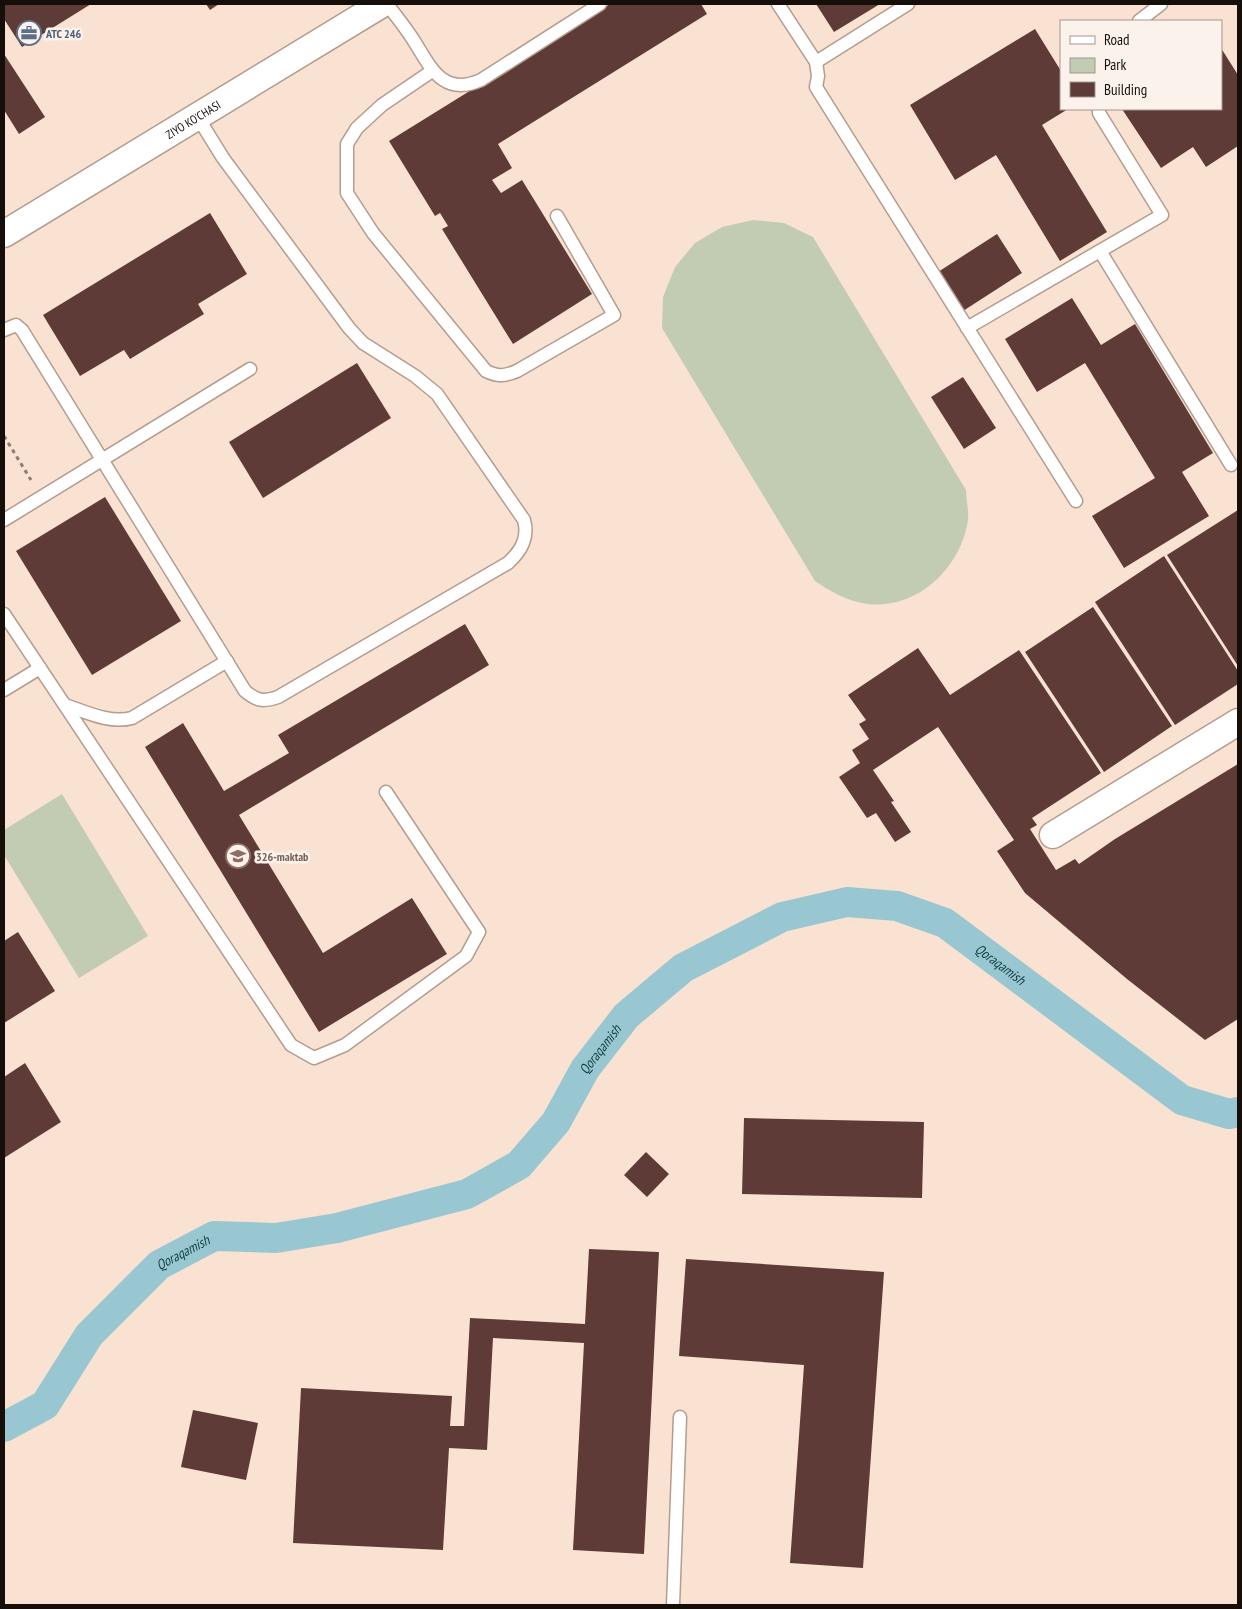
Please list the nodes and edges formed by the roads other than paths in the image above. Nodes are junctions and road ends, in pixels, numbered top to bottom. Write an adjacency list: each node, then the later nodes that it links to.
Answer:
1 (382, 4): 11 (street, ZIYO KO'CHASI)
2 (387, 4): 9 (lane)
3 (600, 4): 9 (lane)
4 (778, 4): 8 (lane)
5 (908, 4): 8 (lane)
6 (1158, 4): 7 (lane)
7 (1140, 20)
8 (816, 62): 15 (lane)
9 (432, 71): 12 (lane)
10 (1098, 110): 14 (lane)
11 (197, 116): 13 (street, ZIYO KO'CHASI); 23 (lane)
12 (557, 216)
13 (4, 234)
14 (1100, 251): 15 (lane); 19 (lane)
15 (967, 328): 20 (lane)
16 (4, 330): 18 (lane)
17 (250, 369): 18 (lane)
18 (102, 458): 21 (lane); 23 (lane)
19 (1231, 465)
20 (1076, 501)
21 (4, 520)
22 (4, 614): 24 (lane)
23 (227, 661): 26 (lane)
24 (40, 668): 25 (lane); 26 (lane)
25 (4, 690)
26 (65, 705): 28 (lane)
27 (1238, 722): 29 (street)
28 (386, 792)
29 (1053, 835)
30 (680, 1417): 31 (lane)
31 (673, 1605)

